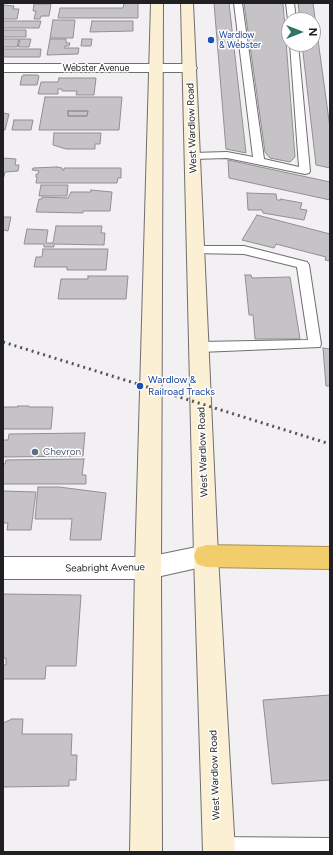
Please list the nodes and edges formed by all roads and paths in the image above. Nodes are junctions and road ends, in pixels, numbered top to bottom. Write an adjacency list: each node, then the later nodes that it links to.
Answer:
1 (157, 3): 6 (main road)
2 (187, 3): 7 (main road, West Wardlow Road)
3 (238, 3): 9 (lane)
4 (295, 52): 9 (lane)
5 (3, 68): 6 (street, Webster Avenue)
6 (156, 68): 7 (street, Webster Avenue); 15 (main road)
7 (190, 68): 8 (main road, West Wardlow Road)
8 (193, 156): 9 (lane); 10 (main road, West Wardlow Road)
9 (259, 162)
10 (196, 250): 11 (main road, West Wardlow Road); 11 (lane)
11 (200, 347): 12 (main road, West Wardlow Road)
12 (206, 556): 13 (highway); 15 (street, Seabright Avenue); 17 (main road, West Wardlow Road)
13 (330, 558)
14 (3, 568): 15 (street, Seabright Avenue)
15 (148, 568): 18 (main road)
16 (330, 848): 17 (lane)
17 (219, 849)
18 (146, 852)

